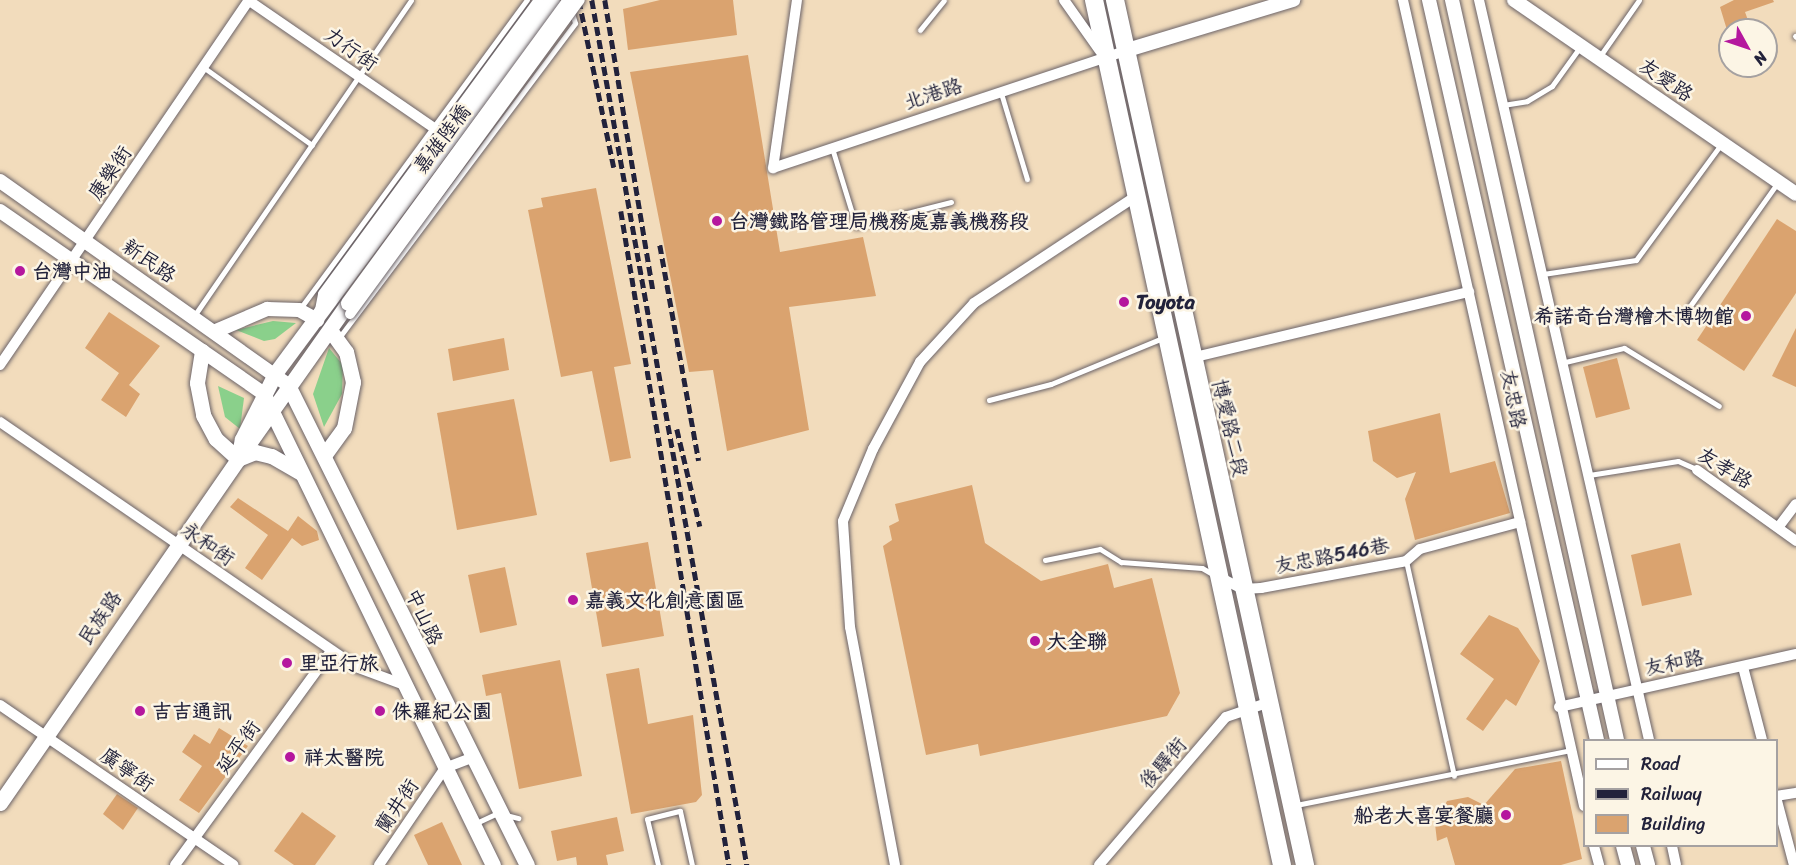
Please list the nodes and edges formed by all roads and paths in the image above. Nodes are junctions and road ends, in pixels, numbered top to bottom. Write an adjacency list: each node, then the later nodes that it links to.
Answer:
1 (248, 0): 25 (street, 康樂街); 26 (street, 力行街)
2 (411, 0): 26 (lane)
3 (527, 0): 29 (lane)
4 (539, 0): 44 (street)
5 (552, 0): 44 (main road, 嘉雄陸橋)
6 (569, 0): 46 (main road, 嘉雄陸橋, bridge); 51 (lane)
7 (580, 0): 46 (street, bridge)
8 (797, 0): 32 (street, 北港路)
9 (944, 0): 20 (lane)
10 (1064, 0): 23 (street)
11 (1094, 0): 23 (main road)
12 (1115, 0): 22 (main road, 博愛路二段)
13 (1293, 0): 22 (street, 北港路)
14 (1403, 0): 43 (street, 友忠路)
15 (1429, 0): 85 (street, 友忠路)
16 (1452, 0): 84 (street, 友忠路)
17 (1479, 0): 28 (street)
18 (1514, 0): 21 (street, 友愛路)
19 (1639, 0): 24 (lane)
20 (920, 30)
21 (1581, 46): 24 (street, 友愛路); 28 (lane)
22 (1124, 51): 23 (street, 北港路); 54 (main road, 博愛路二段)
23 (1104, 57): 27 (street, 北港路); 37 (main road)
24 (1599, 58): 30 (street, 友愛路)
25 (203, 67): 31 (lane); 40 (street, 康樂街)
26 (359, 77): 29 (street, 力行街); 31 (lane)
27 (1001, 93): 32 (street, 北港路); 33 (lane)
28 (1501, 105): 42 (street)
29 (434, 128): 47 (lane)
30 (1722, 142): 35 (street, 友愛路); 42 (lane)
31 (312, 145): 48 (lane)
32 (832, 148): 38 (lane)
33 (1027, 179)
34 (0, 181): 40 (street, 新民路)
35 (1779, 181): 36 (street, 友愛路); 45 (lane)
36 (1796, 194)
37 (1135, 197): 52 (main road); 120 (street)
38 (951, 202)
39 (0, 211): 41 (street)
40 (85, 241): 41 (street, 康樂街); 48 (street, 新民路)
41 (72, 260): 53 (street); 56 (street, 康樂街)
42 (1541, 274): 55 (street)
43 (1469, 292): 54 (street); 70 (street, 友忠路)
44 (330, 293): 49 (main road, 民族路)
45 (1690, 306)
46 (349, 308): 51 (main road, 嘉雄陸橋)
47 (299, 310): 49 (street); 50 (street)
48 (194, 316): 50 (street, 新民路)
49 (317, 320): 57 (main road, 民族路)
50 (216, 331): 57 (street, 新民路)
51 (334, 335): 58 (main road, 民族路); 64 (main road)
52 (1167, 336): 60 (lane); 76 (main road)
53 (202, 351): 59 (street); 65 (main road)
54 (1191, 358): 77 (main road, 博愛路二段)
55 (1561, 364): 61 (lane); 68 (street)
56 (0, 365)
57 (276, 372): 58 (street, 新民路); 59 (main road, 民族路)
58 (288, 385): 62 (main road, 民族路); 64 (main road, 中山路)
59 (263, 393): 62 (main road); 65 (main road, 民族路)
60 (989, 400)
61 (1719, 406)
62 (273, 408): 65 (main road, 民族路); 67 (main road)
63 (0, 422): 73 (street, 永和街)
64 (325, 454): 81 (main road, 中山路)
65 (238, 459): 67 (main road); 73 (main road, 民族路)
66 (1697, 470): 68 (lane, 友孝路); 71 (street, 友孝路)
67 (304, 475): 82 (main road)
68 (1588, 476): 83 (street)
69 (1796, 504): 71 (street)
70 (1520, 522): 75 (street, 友忠路546巷); 89 (street, 友忠路)
71 (1780, 525): 72 (street, 友孝路)
72 (1796, 541)
73 (176, 544): 78 (street, 永和街); 90 (main road, 民族路)
74 (1045, 560): 76 (lane)
75 (1406, 561): 77 (street, 友忠路546巷); 98 (lane)
76 (1218, 576): 77 (street); 88 (main road)
77 (1243, 589): 86 (main road, 博愛路二段)
78 (331, 651): 82 (street, 永和街); 108 (street, 延平街)
79 (1796, 654): 80 (street, 友和路)
80 (1743, 667): 83 (street, 友和路); 94 (street)
81 (430, 678): 82 (main road); 96 (main road, 中山路)
82 (402, 684): 97 (main road)
83 (1638, 688): 84 (street, 友和路); 93 (street)
84 (1607, 695): 85 (street, 友和路); 92 (street, 友忠路)
85 (1587, 699): 89 (street, 友和路); 91 (street, 友忠路)
86 (1267, 703): 88 (street, 後驛街); 104 (main road, 博愛路二段)
87 (0, 705): 90 (street, 廣寧街)
88 (1247, 707): 121 (street, 後驛街); 122 (main road)
89 (1559, 707): 95 (street, 友忠路)
90 (45, 735): 102 (main road, 民族路); 108 (street, 廣寧街)
91 (1597, 739)
92 (1617, 739)
93 (1649, 739)
94 (1761, 739)
95 (1571, 750): 98 (lane); 101 (street, 友忠路)
96 (471, 758): 97 (street); 105 (main road, 中山路)
97 (445, 768): 107 (main road); 115 (street, 蘭井街)
98 (1454, 777): 104 (lane)
99 (1796, 793): 100 (street)
100 (1778, 796)
101 (1583, 802)
102 (0, 803)
103 (1778, 804): 128 (street)
104 (1292, 806): 123 (main road, 博愛路二段)
105 (498, 813): 106 (lane); 107 (lane); 117 (main road, 中山路)
106 (518, 818)
107 (471, 825): 116 (main road)
108 (194, 838): 113 (street, 延平街); 114 (street, 廣寧街)
109 (1594, 847): 124 (street)
110 (1623, 847): 125 (street)
111 (1643, 847): 126 (street)
112 (1672, 847): 127 (street)
113 (176, 865)
114 (234, 865)
115 (378, 865)
116 (493, 865)
117 (527, 865)
118 (658, 865): 119 (lane)
119 (692, 865)
120 (895, 865)
121 (1099, 865)
122 (1282, 865)
123 (1305, 865)
124 (1599, 865)
125 (1628, 865)
126 (1648, 865)
127 (1676, 865)
128 (1794, 865)

